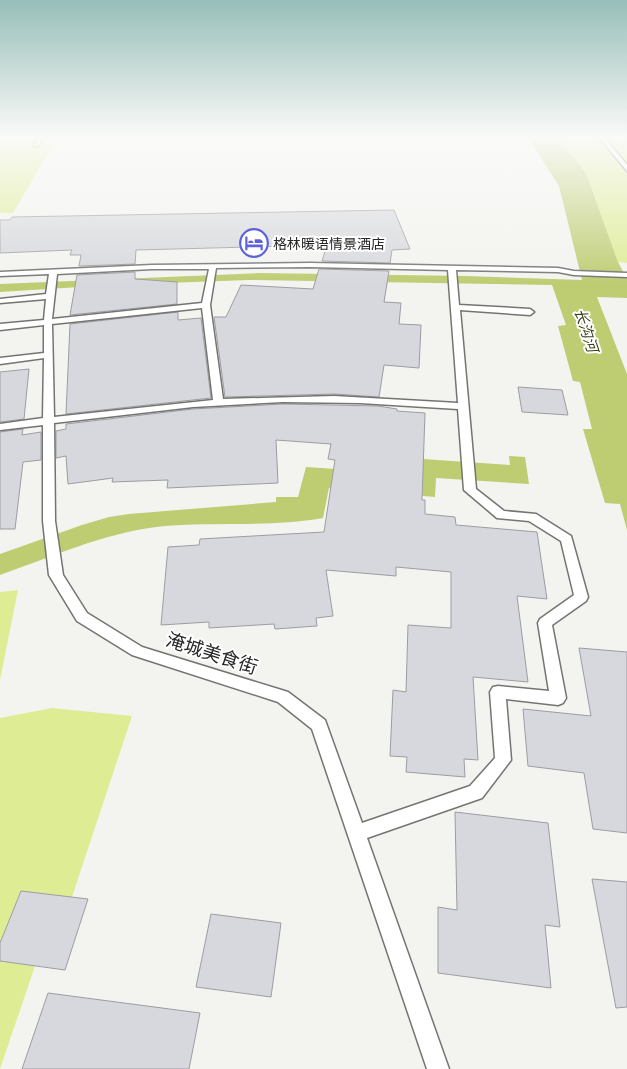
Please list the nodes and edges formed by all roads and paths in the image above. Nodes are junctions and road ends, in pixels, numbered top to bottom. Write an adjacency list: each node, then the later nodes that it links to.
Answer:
1 (213, 266): 2 (lane); 3 (lane); 8 (lane)
2 (452, 268): 5 (lane); 9 (lane)
3 (53, 272): 4 (lane); 6 (lane, 淹城美食街)
4 (0, 274)
5 (627, 275)
6 (50, 296): 7 (lane); 11 (lane, 淹城美食街)
7 (0, 301)
8 (206, 305): 11 (lane); 15 (lane)
9 (455, 307): 10 (lane); 16 (lane)
10 (530, 312)
11 (48, 322): 12 (lane); 13 (lane, 淹城美食街)
12 (0, 327)
13 (48, 355): 14 (lane); 17 (lane, 淹城美食街)
14 (0, 361)
15 (218, 402): 16 (lane); 17 (lane)
16 (463, 406): 19 (lane)
17 (50, 421): 18 (lane); 19 (lane, 淹城美食街)
18 (0, 427)
19 (357, 833): 20 (lane, 淹城美食街)
20 (438, 1069)

